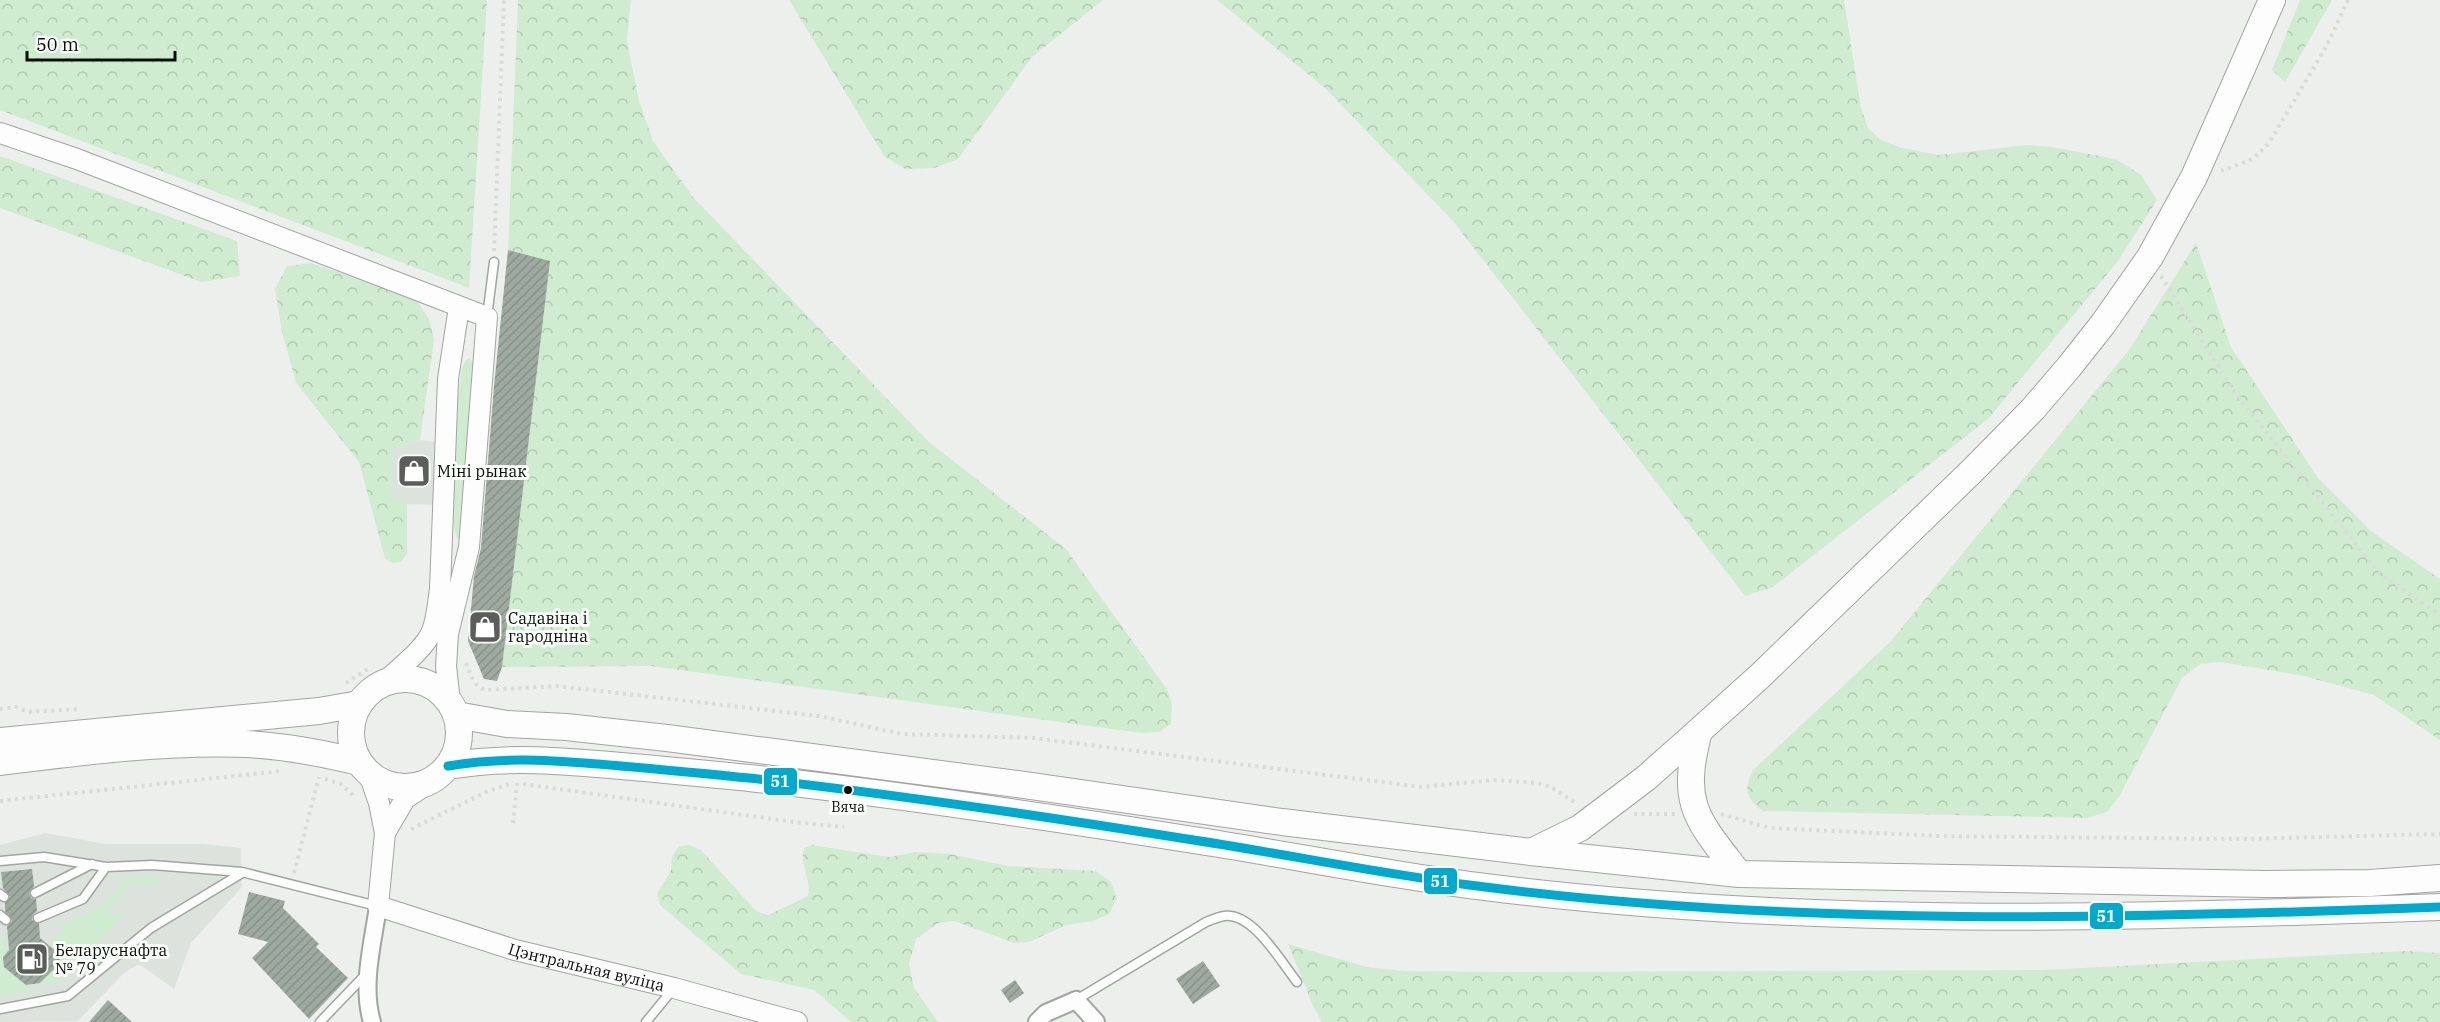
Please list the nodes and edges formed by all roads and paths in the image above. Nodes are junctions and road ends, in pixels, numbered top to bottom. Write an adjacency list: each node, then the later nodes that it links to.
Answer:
1 (504, 0): 7 (path)
2 (2272, 0): 5 (main road)
3 (2348, 0): 5 (path)
4 (0, 133): 8 (street)
5 (2194, 177): 6 (main road)
6 (2150, 257): 10 (path); 15 (main road)
7 (494, 261): 9 (lane)
8 (459, 307): 9 (street); 12 (street)
9 (487, 317): 14 (street)
10 (2440, 615)
11 (464, 655): 24 (path)
12 (382, 684): 13 (main road); 14 (main road)
13 (359, 704): 16 (main road); 18 (main road)
14 (453, 709): 20 (main road); 29 (main road)
15 (1699, 731): 23 (main road); 24 (main road)
16 (0, 741)
17 (0, 762): 18 (main road)
18 (364, 768): 20 (main road); 27 (street)
19 (285, 771): 22 (path)
20 (442, 772): 27 (street); 39 (main road)
21 (307, 775): 36 (path)
22 (0, 801)
23 (1695, 813): 24 (path); 28 (path); 34 (main road)
24 (1598, 815): 29 (main road)
25 (513, 823): 26 (path)
26 (844, 827)
27 (385, 833): 38 (street)
28 (2440, 834)
29 (1531, 852): 34 (main road)
30 (0, 861): 31 (lane)
31 (92, 864): 32 (lane); 37 (lane)
32 (106, 867): 33 (lane); 40 (lane)
33 (242, 872): 36 (lane); 45 (lane)
34 (1739, 874): 35 (main road)
35 (2440, 878)
36 (291, 884): 38 (lane)
37 (35, 892)
38 (378, 906): 41 (street); 43 (street, Цэнтральная вуліца)
39 (2440, 907)
40 (38, 918)
41 (369, 970): 46 (lane); 47 (street)
42 (1297, 982): 44 (lane)
43 (674, 988): 48 (lane); 49 (street, Цэнтральная вуліца)
44 (1076, 1000): 50 (street); 51 (street)
45 (0, 1009)
46 (320, 1022)
47 (372, 1022)
48 (646, 1022)
49 (797, 1022)
50 (1037, 1022)
51 (1096, 1022)

